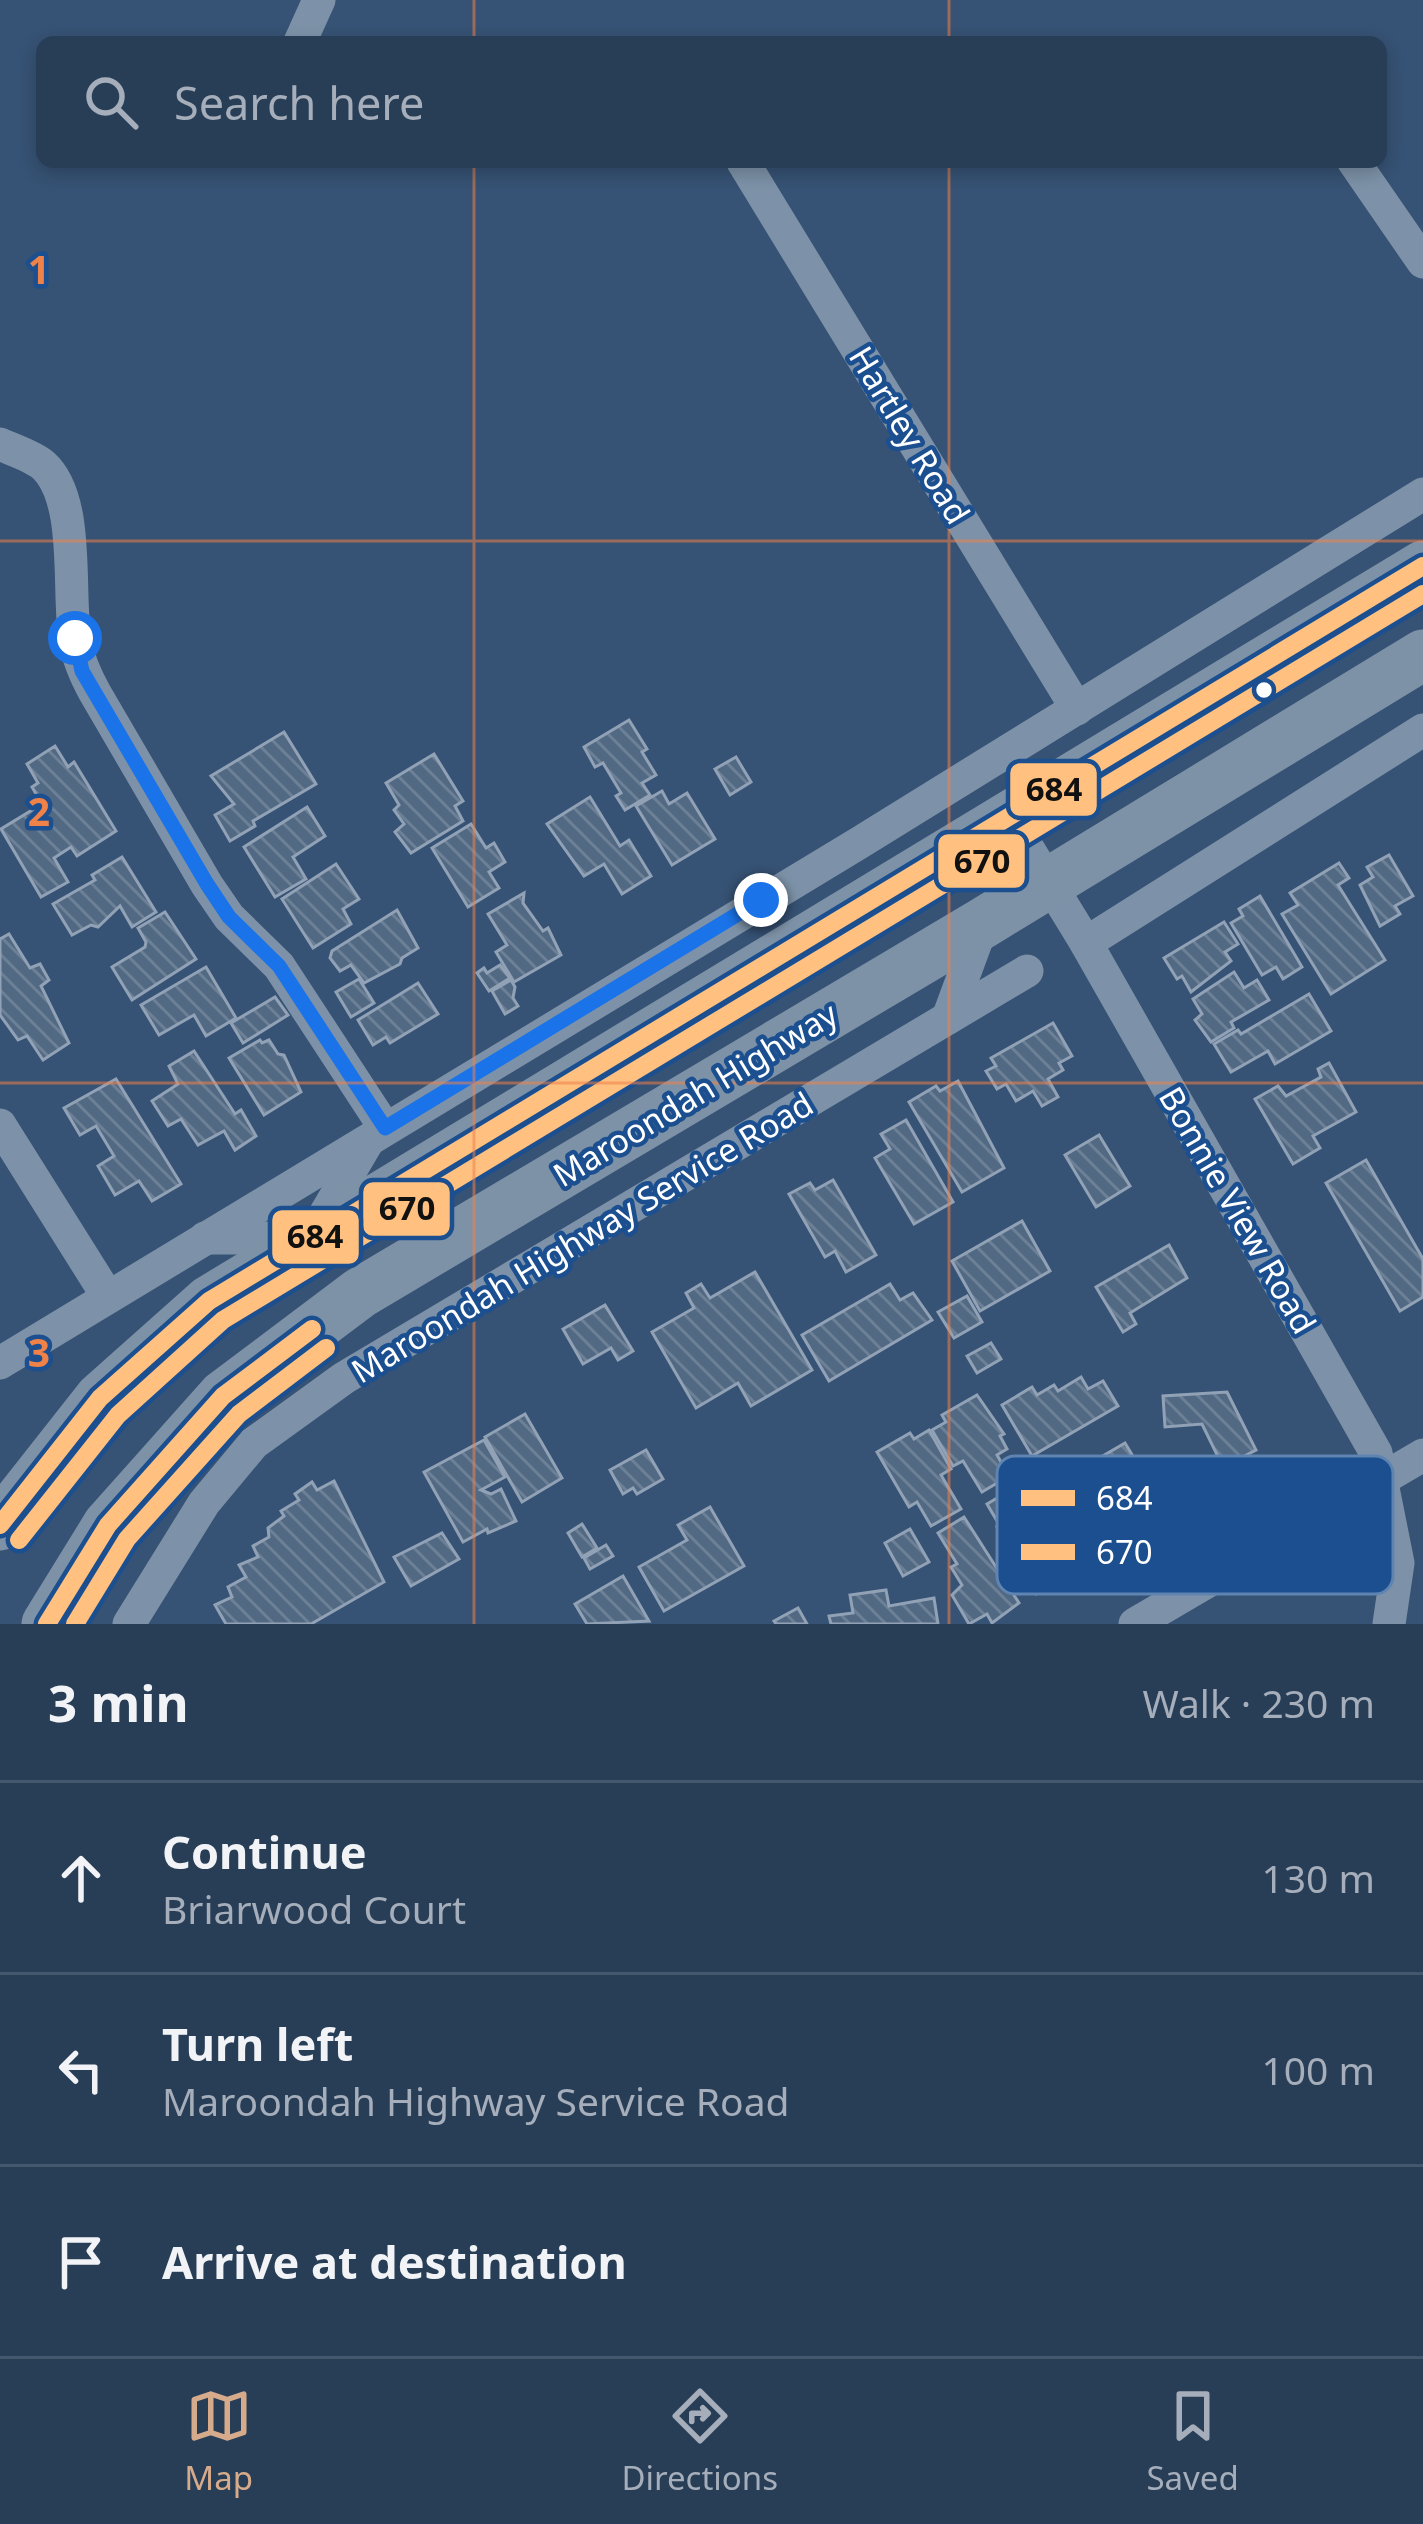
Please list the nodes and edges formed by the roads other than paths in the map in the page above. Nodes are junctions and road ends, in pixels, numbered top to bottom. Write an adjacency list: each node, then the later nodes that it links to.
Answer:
1 (319, 0): 2 (street)
2 (303, 36)
3 (747, 168): 10 (street, Hartley Road)
4 (1358, 168): 5 (street)
5 (1423, 262)
6 (0, 445): 19 (street)
7 (1423, 494): 10 (street)
8 (1423, 566): 12 (highway)
9 (1423, 655): 13 (highway, Maroondah Highway)
10 (1078, 709): 19 (street)
11 (1423, 730): 15 (street)
12 (1010, 819): 13 (street, Bonnie View Road); 21 (highway)
13 (1048, 881): 14 (highway, Maroondah Highway); 15 (street, Bonnie View Road)
14 (983, 923): 17 (street); 23 (highway, Maroondah Highway)
15 (1086, 944): 26 (street, Bonnie View Road)
16 (1027, 971): 17 (street, Maroondah Highway Service Road)
17 (948, 1018): 27 (street, Maroondah Highway Service Road)
18 (0, 1125): 22 (street)
19 (379, 1131): 20 (street); 21 (street)
20 (203, 1238): 21 (street); 22 (street)
21 (311, 1238): 29 (highway)
22 (108, 1297): 24 (street)
23 (274, 1357): 27 (street, Maroondah Highway Service Road); 32 (highway, Maroondah Highway)
24 (0, 1364)
25 (1423, 1455): 28 (street)
26 (1377, 1456)
27 (229, 1472): 33 (street, Maroondah Highway Service Road)
28 (1393, 1473)
29 (0, 1525)
30 (1393, 1533): 35 (street, Bonnie View Road)
31 (1187, 1594): 34 (street)
32 (47, 1624)
33 (129, 1624)
34 (1135, 1624)
35 (1389, 1624)

